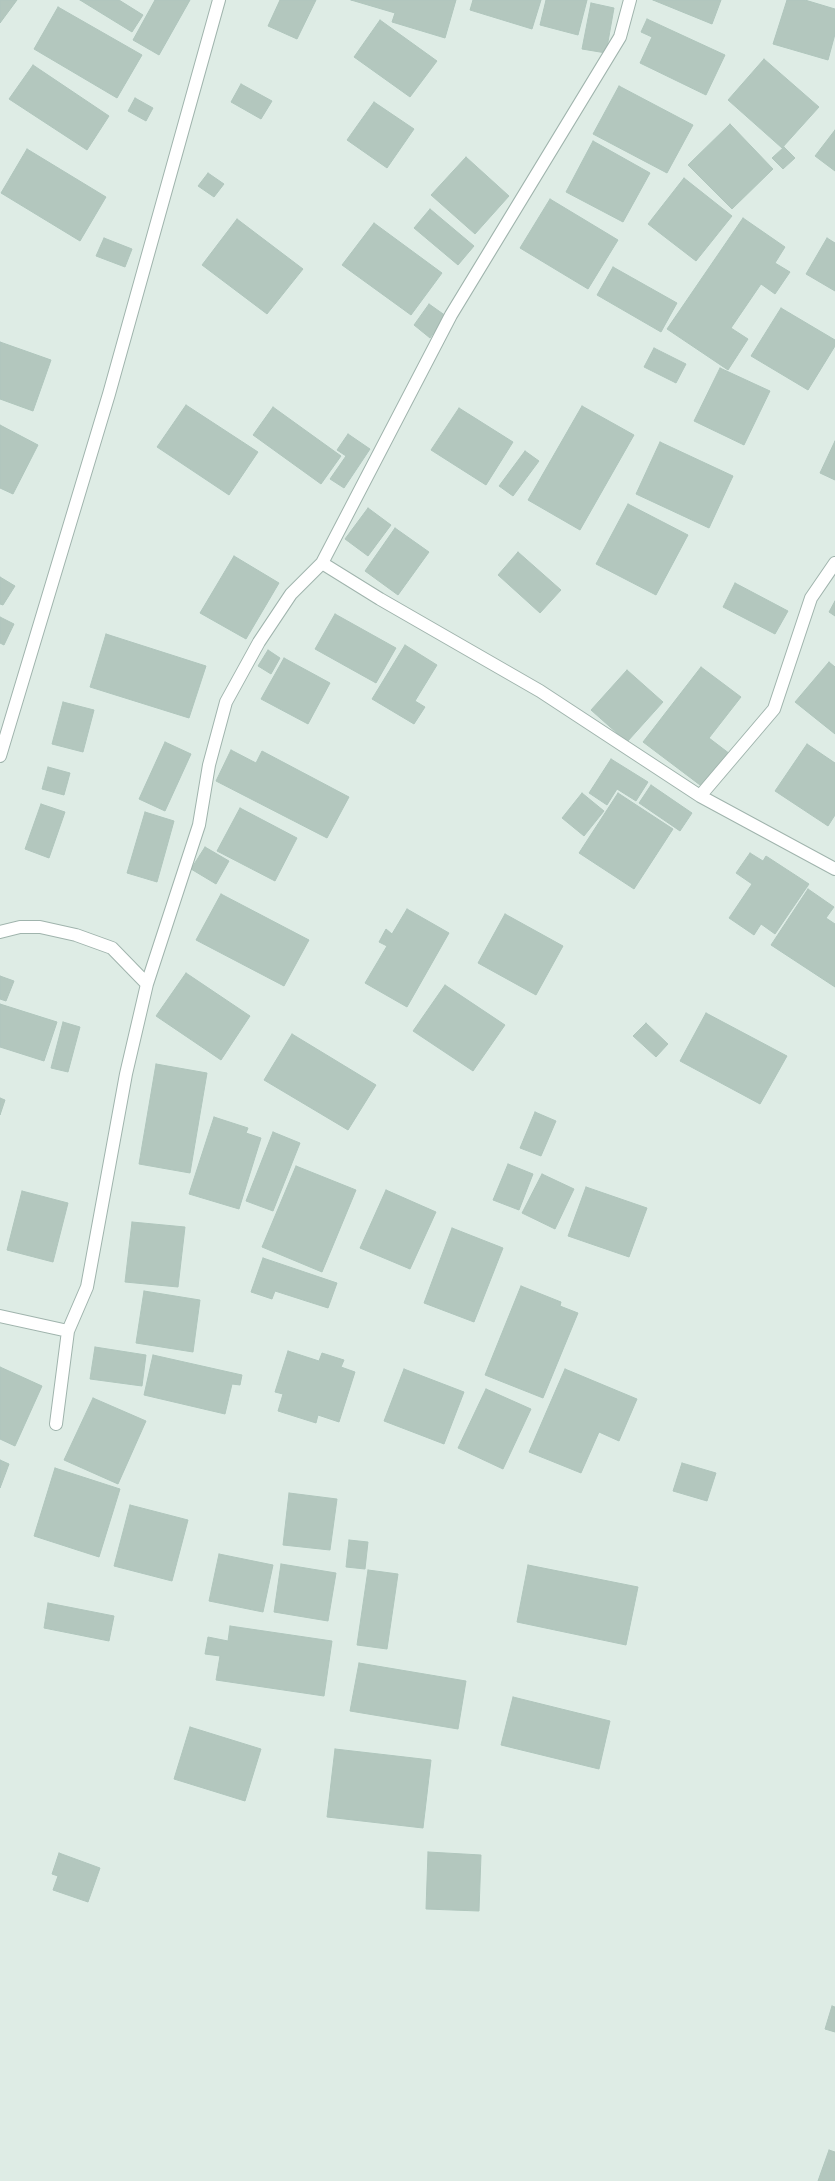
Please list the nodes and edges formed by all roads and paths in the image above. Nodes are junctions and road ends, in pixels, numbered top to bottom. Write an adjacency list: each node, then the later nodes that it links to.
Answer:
1 (219, 0): 5 (street)
2 (630, 0): 3 (street)
3 (322, 563): 6 (street); 9 (street)
4 (835, 563): 6 (street)
5 (0, 756)
6 (700, 796): 7 (street)
7 (835, 869)
8 (0, 932): 9 (street)
9 (147, 984): 11 (street)
10 (0, 1316): 11 (street)
11 (68, 1331): 12 (street)
12 (56, 1424)

